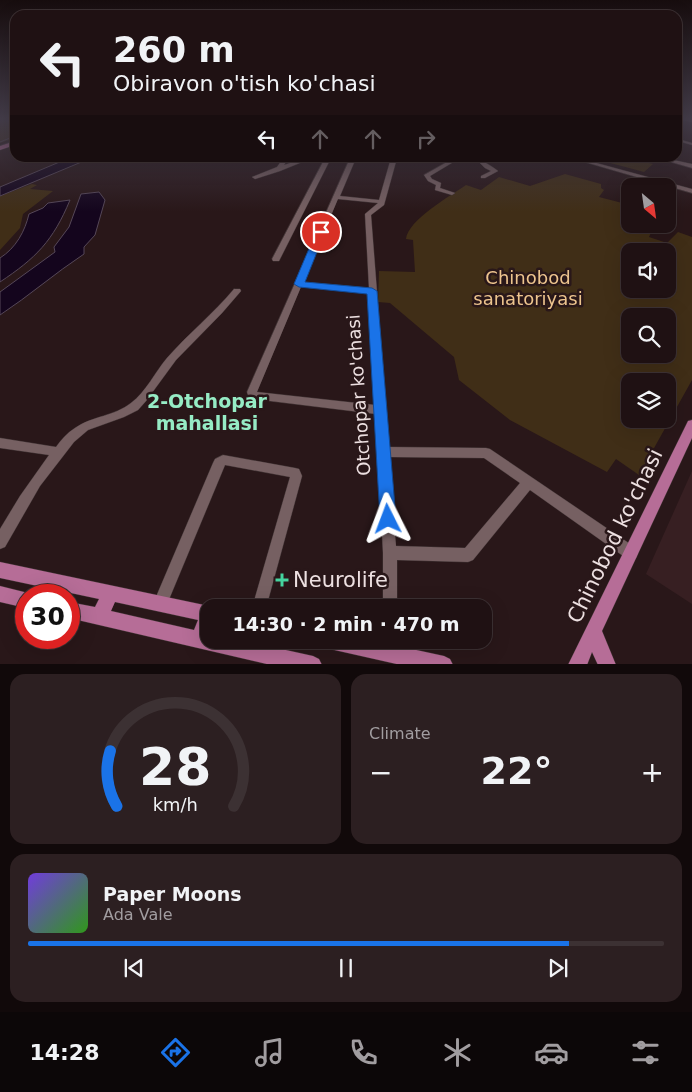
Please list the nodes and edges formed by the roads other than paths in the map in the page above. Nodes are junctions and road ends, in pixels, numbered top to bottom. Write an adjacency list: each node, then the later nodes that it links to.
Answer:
1 (283, 162): 11 (street)
2 (299, 162): 11 (street)
3 (326, 162): 18 (street)
4 (352, 162): 16 (street)
5 (393, 162): 17 (street, Otchopar ko'chasi)
6 (450, 162): 15 (street)
7 (482, 162): 13 (street)
8 (588, 162): 14 (street)
9 (676, 162): 10 (street)
10 (692, 166)
11 (278, 170): 12 (street)
12 (255, 177)
13 (483, 177)
14 (692, 191)
15 (452, 193)
16 (336, 197): 17 (street); 19 (street)
17 (382, 202): 21 (street, Otchopar ko'chasi)
18 (276, 259)
19 (299, 284): 21 (street); 22 (street)
20 (237, 291): 25 (street)
21 (372, 291): 22 (street, Otchopar ko'chasi)
22 (380, 410): 26 (street, Otchopar ko'chasi)
23 (692, 425): 30 (main road, Chinobod ko'chasi)
24 (0, 443): 25 (street)
25 (59, 452): 28 (street)
26 (384, 452): 27 (street); 29 (street, Otchopar ko'chasi)
27 (528, 483): 29 (street); 30 (street)
28 (2, 535)
29 (390, 552): 36 (street, Otchopar ko'chasi)
30 (631, 552): 41 (main road, Chinobod ko'chasi)
31 (0, 570): 32 (main road)
32 (111, 593): 37 (main road); 40 (main road)
33 (0, 594): 34 (main road)
34 (15, 597)
35 (262, 599): 37 (street)
36 (390, 599)
37 (160, 604): 38 (main road)
38 (200, 612)
39 (80, 613): 40 (main road)
40 (99, 617): 42 (main road)
41 (593, 630): 48 (main road, Chinobod ko'chasi); 49 (main road)
42 (200, 639)
43 (229, 649): 45 (main road)
44 (399, 649): 47 (main road)
45 (256, 658): 46 (main road)
46 (313, 664)
47 (444, 664)
48 (577, 664)
49 (607, 664)

